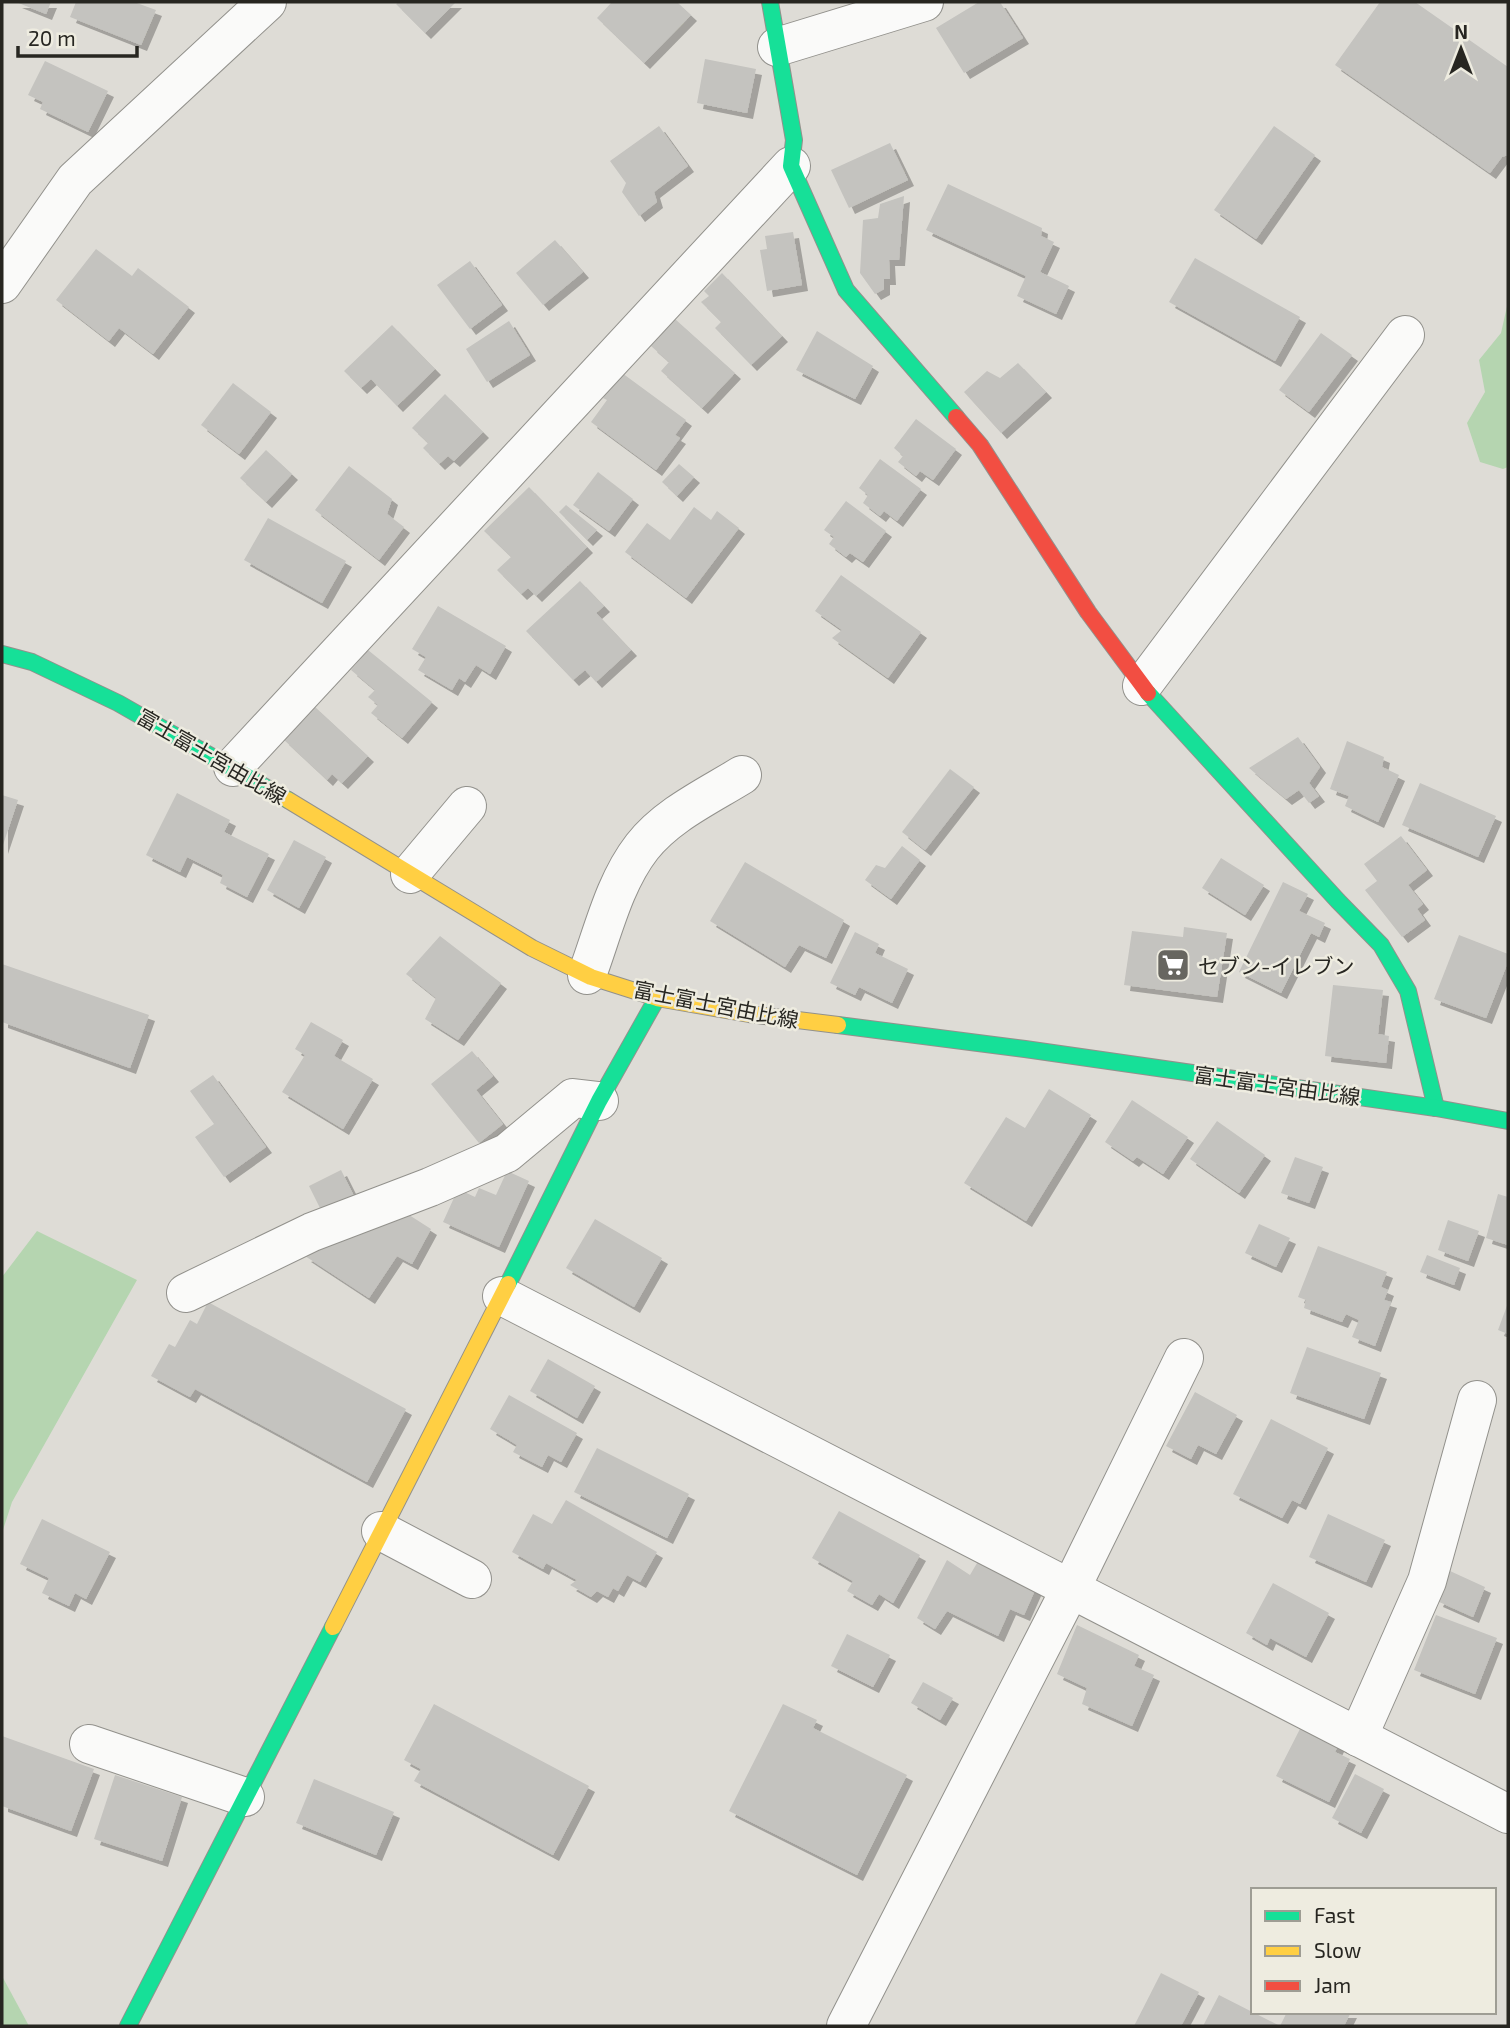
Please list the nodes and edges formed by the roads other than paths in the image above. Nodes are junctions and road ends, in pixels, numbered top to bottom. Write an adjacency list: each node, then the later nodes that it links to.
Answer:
1 (267, 2): 6 (street)
2 (770, 2): 4 (street)
3 (924, 2): 4 (street)
4 (777, 47): 5 (street)
5 (791, 166): 9 (street); 10 (street)
6 (2, 284)
7 (1405, 335): 9 (street)
8 (2, 654): 10 (street, 富士富士宮由比線)
9 (1142, 685): 17 (street)
10 (233, 767): 13 (street, 富士富士宮由比線)
11 (742, 775): 14 (street)
12 (467, 807): 13 (street)
13 (410, 874): 14 (street, 富士富士宮由比線)
14 (587, 975): 15 (street, 富士富士宮由比線)
15 (657, 998): 16 (street); 17 (street, 富士富士宮由比線)
16 (600, 1101): 19 (street); 20 (street)
17 (1436, 1108): 18 (street, 富士富士宮由比線)
18 (1508, 1121)
19 (186, 1293)
20 (502, 1296): 23 (street); 25 (street)
21 (1184, 1358): 25 (street)
22 (1477, 1400): 26 (street)
23 (381, 1531): 24 (street); 28 (street)
24 (472, 1579)
25 (1071, 1588): 26 (street); 31 (street)
26 (1358, 1737): 29 (street)
27 (89, 1744): 28 (street)
28 (245, 1797): 30 (street)
29 (1508, 1814)
30 (128, 2026)
31 (846, 2026)

